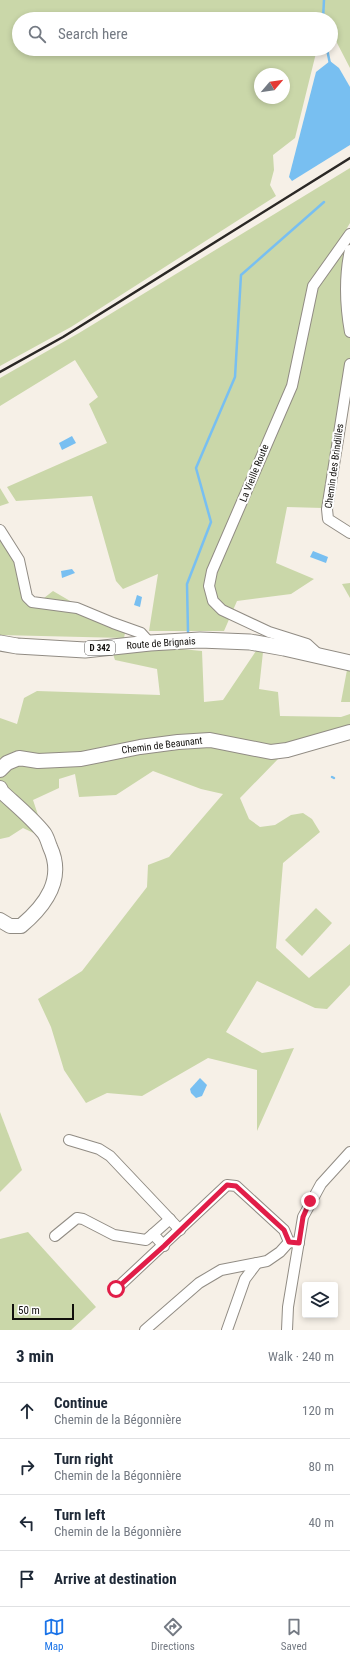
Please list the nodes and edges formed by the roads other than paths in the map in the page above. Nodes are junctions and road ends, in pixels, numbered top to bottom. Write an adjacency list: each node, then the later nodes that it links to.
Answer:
1 (350, 234): 9 (street, La Vieille Route)
2 (350, 250): 3 (street)
3 (350, 332)
4 (350, 364): 6 (street, Chemin des Brindilles)
5 (0, 530): 8 (street)
6 (350, 533)
7 (0, 643): 8 (main road, Route de Brignais / D 342)
8 (150, 643): 9 (main road, Route de Brignais / D 342)
9 (321, 658): 10 (main road, D 342)
10 (350, 664)
11 (350, 732): 12 (street, Chemin de Beaunant)
12 (0, 770)
13 (0, 788): 14 (street)
14 (0, 920)
15 (69, 1140): 17 (street)
16 (350, 1152): 22 (street)
17 (170, 1219): 18 (street); 19 (street)
18 (180, 1230): 21 (street); 23 (street)
19 (153, 1234): 20 (street); 23 (street)
20 (55, 1236)
21 (289, 1242): 22 (street); 24 (street)
22 (299, 1243): 28 (street)
23 (164, 1246): 25 (street)
24 (257, 1263): 26 (street); 27 (street)
25 (116, 1289)
26 (145, 1330)
27 (227, 1330)
28 (287, 1330)

